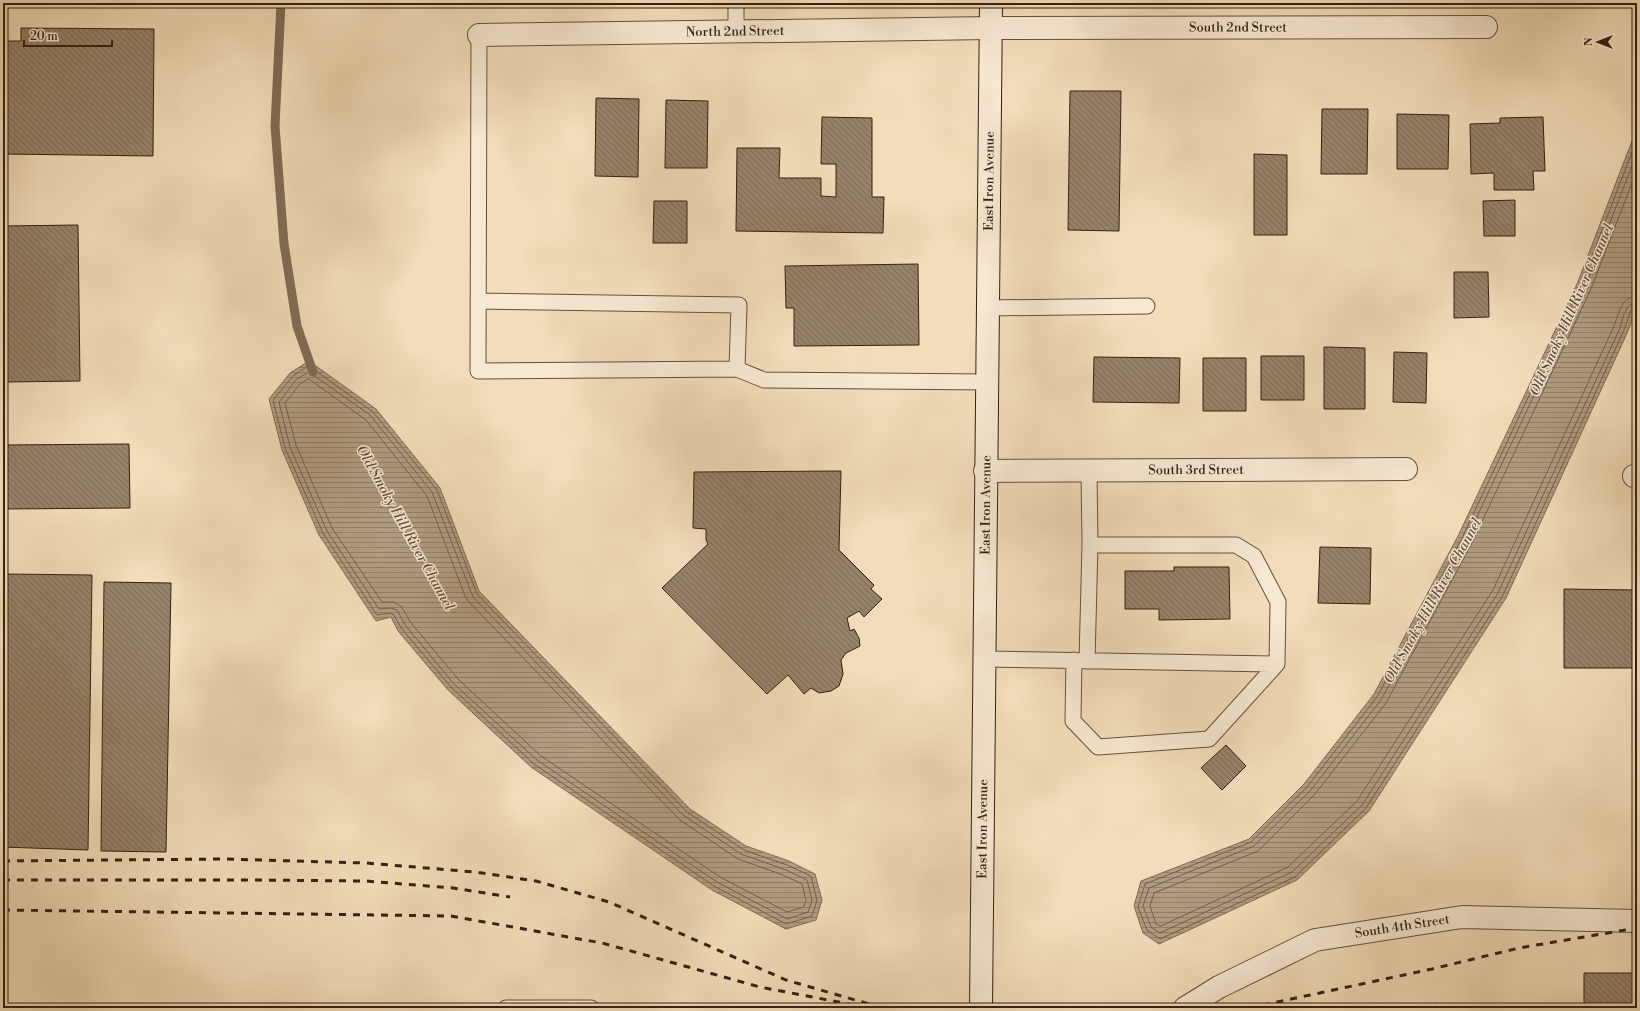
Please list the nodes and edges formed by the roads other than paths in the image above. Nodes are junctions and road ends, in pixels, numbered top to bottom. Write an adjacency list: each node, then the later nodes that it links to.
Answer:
1 (736, 3): 5 (lane)
2 (991, 3): 4 (street, East Iron Avenue)
3 (1486, 27): 4 (street, South 2nd Street)
4 (991, 28): 5 (street, North 2nd Street); 9 (street, East Iron Avenue)
5 (736, 31): 6 (street, North 2nd Street)
6 (480, 35): 7 (lane)
7 (478, 301): 10 (lane); 10 (lane)
8 (1147, 306): 9 (lane)
9 (987, 308): 11 (street, East Iron Avenue)
10 (737, 369): 11 (lane)
11 (986, 382): 13 (street, East Iron Avenue)
12 (1406, 469): 14 (street, South 3rd Street)
13 (986, 471): 14 (street, South 3rd Street); 16 (street, East Iron Avenue)
14 (1089, 471): 15 (lane)
15 (1090, 545): 17 (lane); 18 (lane)
16 (984, 659): 17 (lane); 22 (street, East Iron Avenue)
17 (1080, 660): 18 (lane); 18 (lane)
18 (1277, 664)
19 (1637, 921): 23 (street, South 4th Street)
20 (506, 1008): 21 (lane)
21 (591, 1008)
22 (981, 1008)
23 (1185, 1008)

